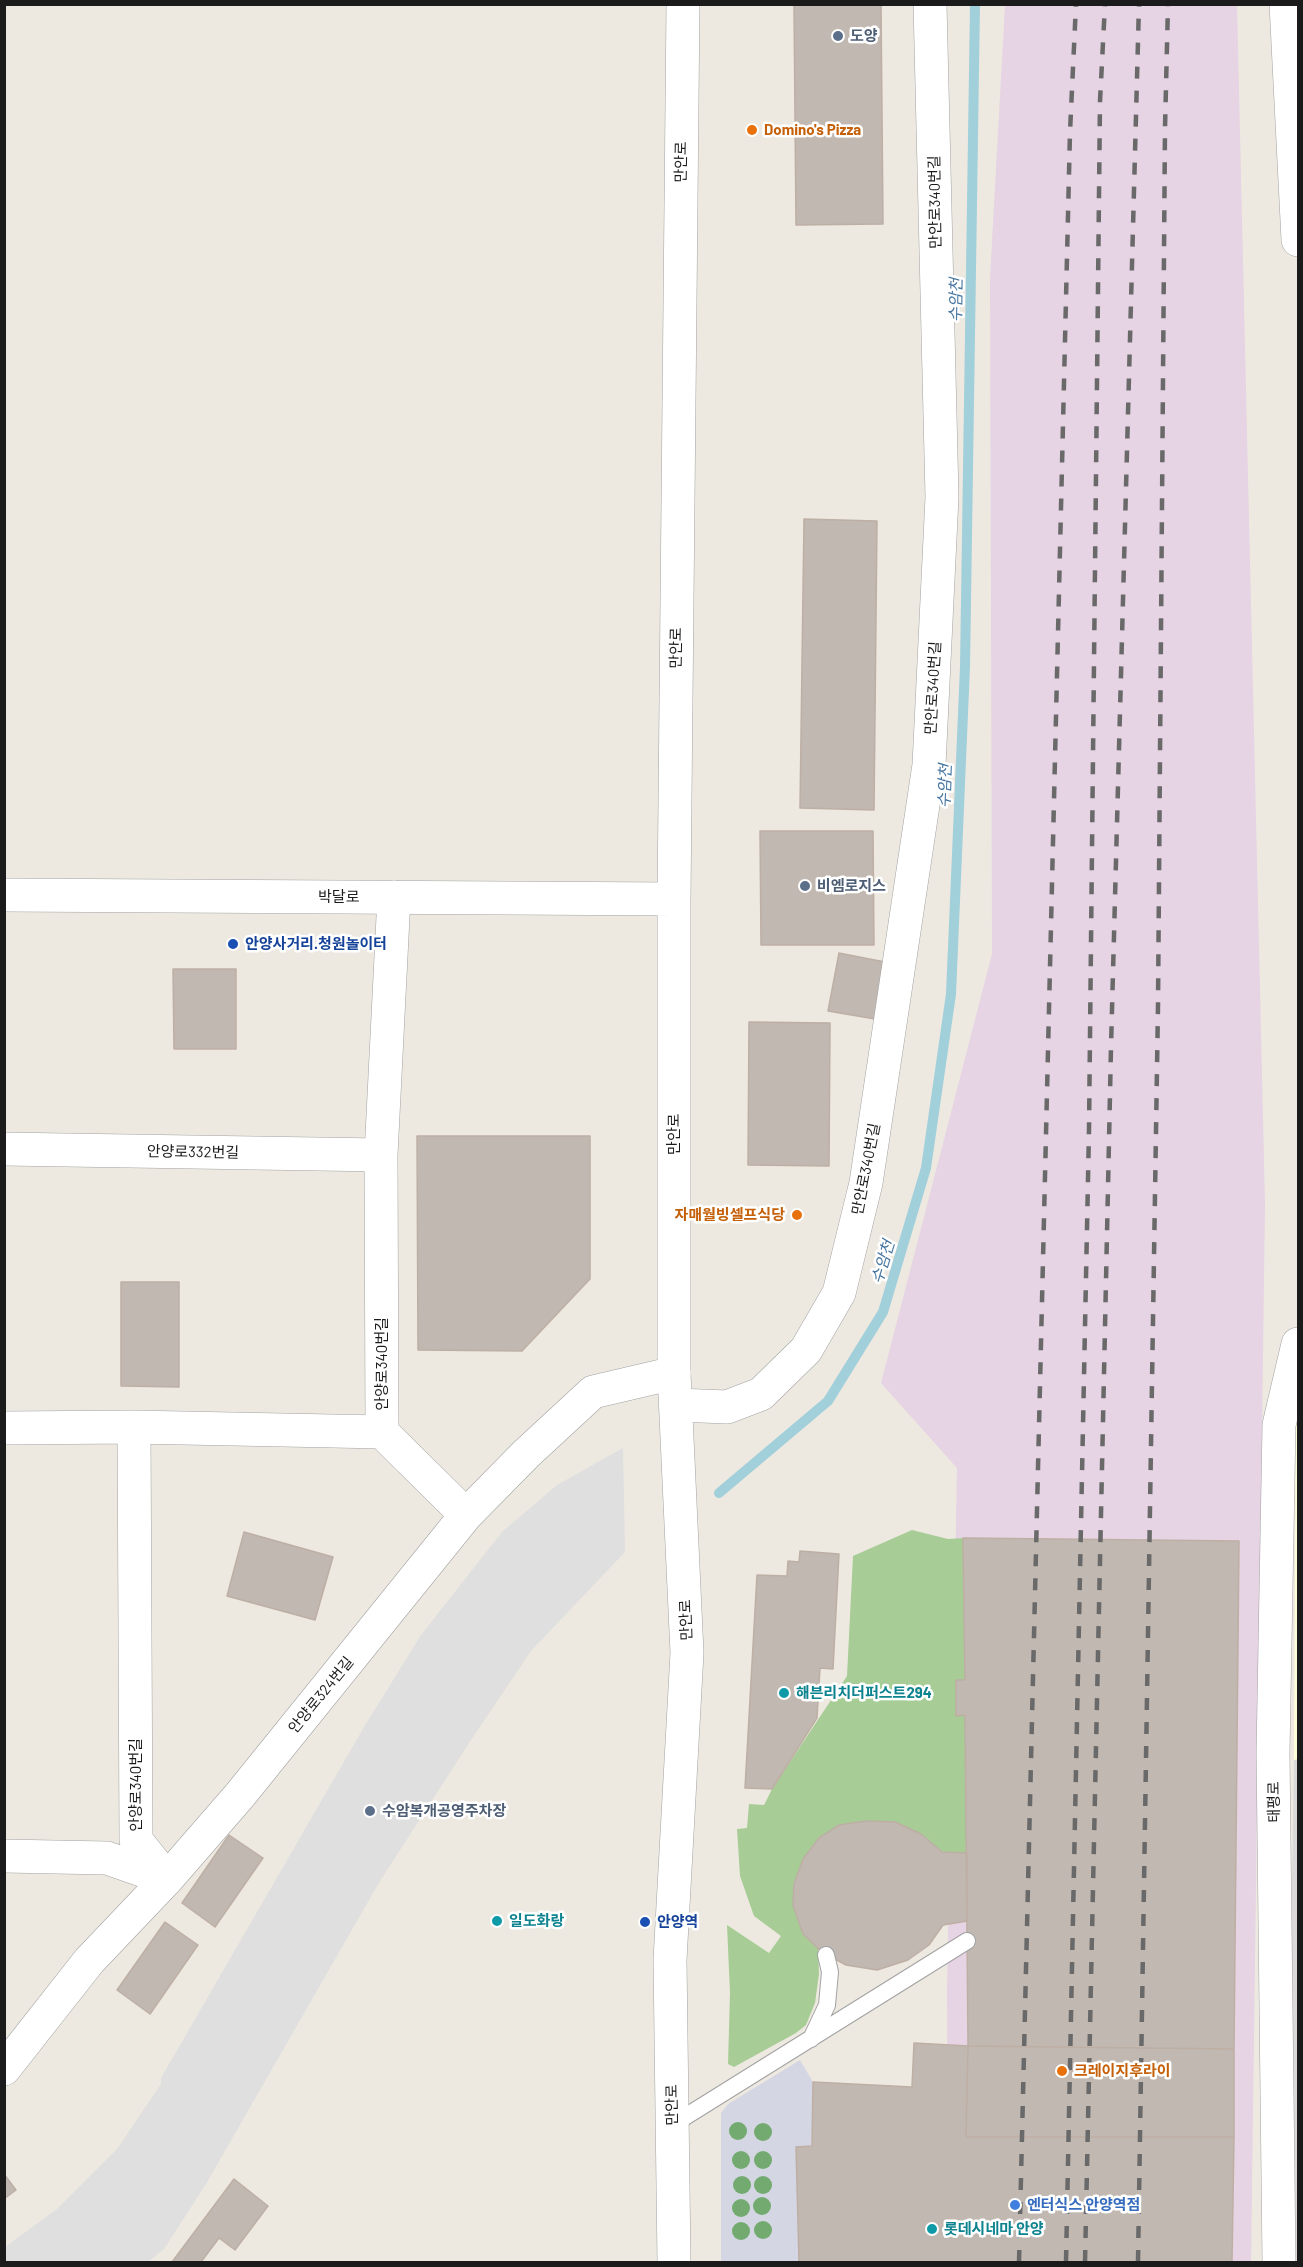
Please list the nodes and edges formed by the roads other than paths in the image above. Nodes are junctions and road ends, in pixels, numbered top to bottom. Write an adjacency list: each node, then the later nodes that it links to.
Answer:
1 (683, 4): 7 (street, 만안로)
2 (930, 4): 12 (street, 만안로340번길)
3 (1286, 4): 4 (street)
4 (1299, 240)
5 (4, 895): 6 (street, 박달로)
6 (394, 897): 7 (street, 박달로); 9 (street, 안양로340번길)
7 (674, 899): 11 (street, 만안로)
8 (4, 1149): 9 (street, 안양로332번길)
9 (381, 1155): 15 (street, 안양로340번길)
10 (1299, 1344): 25 (street, 태평로)
11 (674, 1373): 12 (street, 만안로); 16 (street, 안양로324번길)
12 (677, 1405): 23 (street, 만안로)
13 (134, 1427): 14 (street, 안양로340번길); 15 (street, 안양로340번길); 18 (street, 안양로340번길)
14 (4, 1428)
15 (382, 1432): 16 (street)
16 (466, 1515): 18 (street, 안양로324번길)
17 (4, 1856): 18 (street)
18 (167, 1879): 22 (street, 안양로324번길)
19 (967, 1941): 21 (lane)
20 (826, 1955): 21 (lane)
21 (811, 2040): 23 (lane)
22 (4, 2069)
23 (672, 2125): 24 (street, 만안로)
24 (674, 2262)
25 (1279, 2262)

